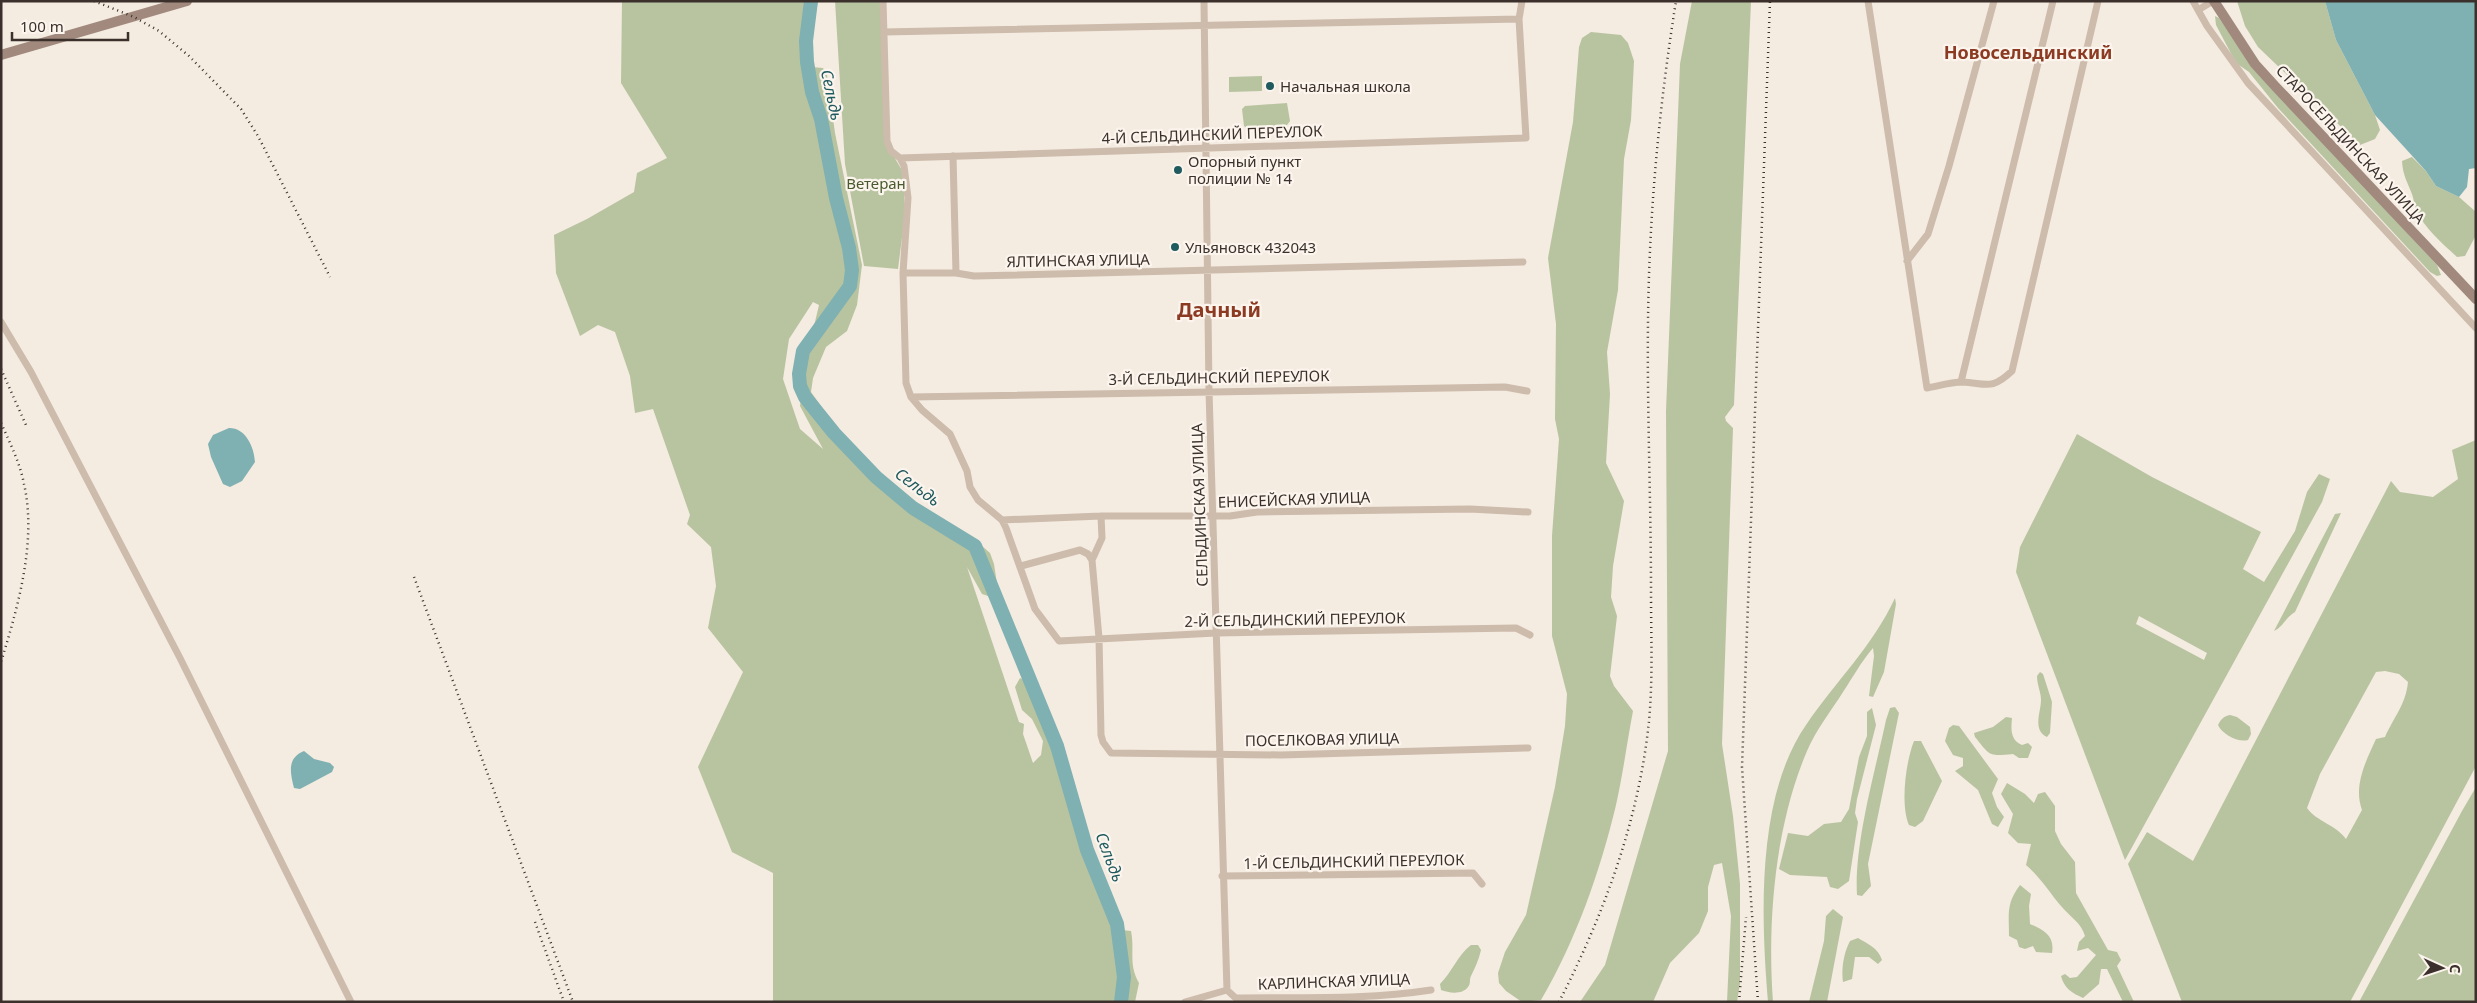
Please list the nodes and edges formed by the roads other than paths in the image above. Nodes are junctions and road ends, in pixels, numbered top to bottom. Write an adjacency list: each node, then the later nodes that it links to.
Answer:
1 (187, 1): 15 (main road)
2 (883, 1): 14 (street)
3 (1204, 1): 13 (street, СЕЛЬДИНСКАЯ УЛИЦА)
4 (1522, 1): 12 (street)
5 (1868, 1): 19 (street)
6 (1994, 1): 19 (street)
7 (2053, 1): 27 (street)
8 (2098, 1): 27 (street)
9 (2193, 1): 11 (street)
10 (2213, 1): 11 (street); 24 (main road, СТАРОСЕЛЬДИНСКАЯ УЛИЦА)
11 (2198, 10): 26 (street)
12 (1518, 19): 13 (street); 16 (street, 4-Й СЕЛЬДИНСКИЙ ПЕРЕУЛОК)
13 (1205, 24): 14 (street); 16 (street, СЕЛЬДИНСКАЯ УЛИЦА)
14 (884, 32): 18 (street)
15 (1, 55)
16 (1206, 148): 17 (street, 4-Й СЕЛЬДИНСКИЙ ПЕРЕУЛОК); 22 (street, СЕЛЬДИНСКАЯ УЛИЦА)
17 (953, 156): 18 (street, 4-Й СЕЛЬДИНСКИЙ ПЕРЕУЛОК); 21 (street)
18 (900, 158): 23 (street)
19 (1908, 260): 27 (street)
20 (1523, 262): 22 (street, ЯЛТИНСКАЯ УЛИЦА)
21 (956, 272): 22 (street, ЯЛТИНСКАЯ УЛИЦА); 23 (street, ЯЛТИНСКАЯ УЛИЦА)
22 (1208, 272): 28 (street, СЕЛЬДИНСКАЯ УЛИЦА)
23 (903, 273): 30 (street)
24 (2476, 299)
25 (1, 322): 47 (street)
26 (2476, 328)
27 (1961, 382)
28 (1210, 391): 29 (street, 3-Й СЕЛЬДИНСКИЙ ПЕРЕУЛОК); 30 (street, 3-Й СЕЛЬДИНСКИЙ ПЕРЕУЛОК); 33 (street, СЕЛЬДИНСКАЯ УЛИЦА)
29 (1527, 391)
30 (911, 397): 34 (street)
31 (1528, 512): 33 (street, ЕНИСЕЙСКАЯ УЛИЦА)
32 (1101, 516): 33 (street, ЕНИСЕЙСКАЯ УЛИЦА); 34 (street, ЕНИСЕЙСКАЯ УЛИЦА); 35 (street)
33 (1213, 516): 37 (street, СЕЛЬДИНСКАЯ УЛИЦА)
34 (1002, 520): 36 (street)
35 (1092, 560): 36 (street); 39 (street)
36 (1020, 566): 39 (street, 2-Й СЕЛЬДИНСКИЙ ПЕРЕУЛОК)
37 (1216, 633): 38 (street, 2-Й СЕЛЬДИНСКИЙ ПЕРЕУЛОК); 39 (street, 2-Й СЕЛЬДИНСКИЙ ПЕРЕУЛОК); 41 (street, СЕЛЬДИНСКАЯ УЛИЦА)
38 (1530, 635)
39 (1099, 638): 41 (street, ПОСЕЛКОВАЯ УЛИЦА)
40 (1528, 748): 41 (street, ПОСЕЛКОВАЯ УЛИЦА)
41 (1219, 755): 42 (street, СЕЛЬДИНСКАЯ УЛИЦА)
42 (1222, 876): 43 (street, 1-Й СЕЛЬДИНСКИЙ ПЕРЕУЛОК); 44 (street, СЕЛЬДИНСКАЯ УЛИЦА)
43 (1482, 884)
44 (1227, 990): 46 (street); 48 (street)
45 (1431, 990): 46 (street, КАРЛИНСКАЯ УЛИЦА)
46 (1238, 1000)
47 (351, 1002)
48 (1185, 1002)

